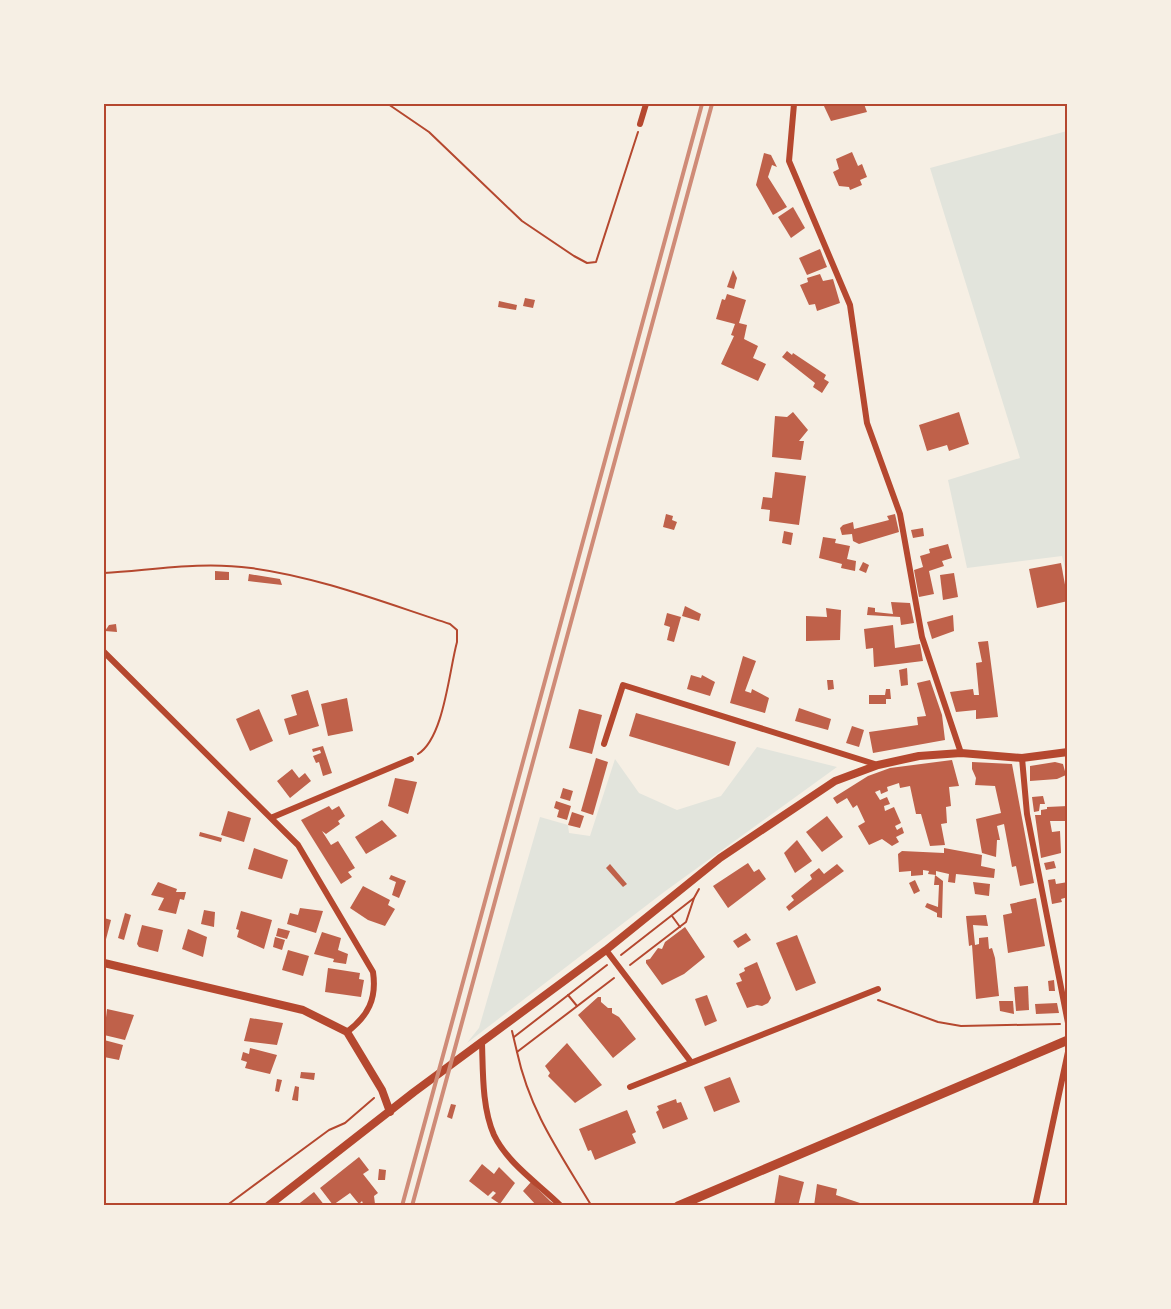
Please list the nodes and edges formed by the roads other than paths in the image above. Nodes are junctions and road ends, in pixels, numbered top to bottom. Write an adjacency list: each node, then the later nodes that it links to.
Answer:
1 (646, 104): 3 (street)
2 (794, 104): 7 (street)
3 (640, 124)
4 (104, 652): 11 (street)
5 (604, 744): 10 (street)
6 (1068, 752): 8 (street)
7 (961, 753): 8 (street); 10 (street)
8 (1022, 758): 15 (street)
9 (411, 759): 11 (street)
10 (878, 765): 12 (street)
11 (273, 817): 16 (street)
12 (606, 950): 18 (street); 20 (street)
13 (104, 963): 16 (street)
14 (878, 989): 20 (street)
15 (1068, 1023)
16 (347, 1032): 22 (street)
17 (1068, 1040): 25 (main road)
18 (482, 1043): 22 (street); 24 (street)
19 (1068, 1052): 26 (street)
20 (691, 1062): 21 (street)
21 (630, 1087)
22 (390, 1112): 23 (street)
23 (268, 1206)
24 (561, 1206)
25 (678, 1206)
26 (1035, 1206)

